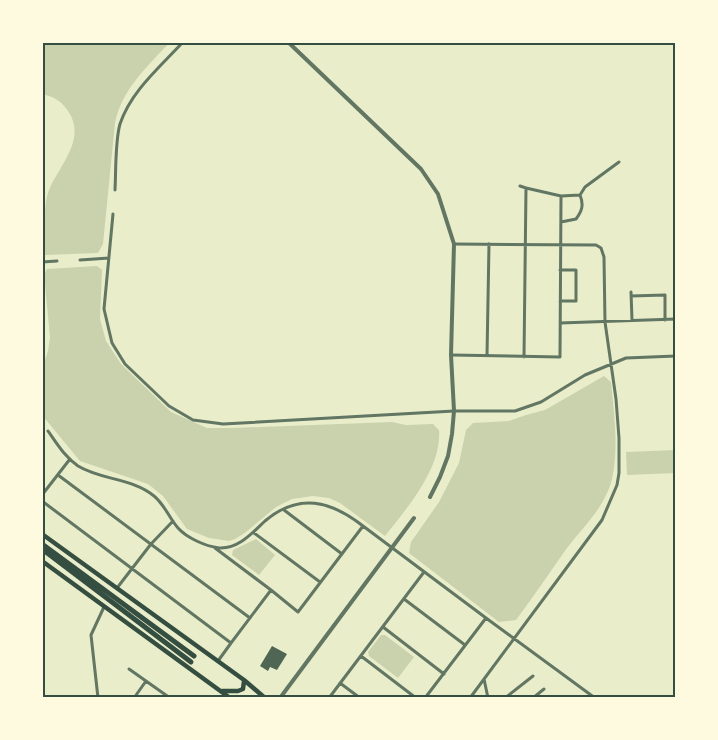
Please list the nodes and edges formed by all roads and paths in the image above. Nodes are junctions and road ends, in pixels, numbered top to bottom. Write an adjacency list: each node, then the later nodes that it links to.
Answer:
1 (183, 42): 6 (street)
2 (288, 42): 11 (street)
3 (619, 162): 7 (street)
4 (520, 186): 5 (street)
5 (526, 188): 8 (street); 13 (street)
6 (115, 190)
7 (580, 195): 8 (street); 10 (street)
8 (561, 196): 10 (street)
9 (113, 214): 15 (street)
10 (561, 222): 14 (street)
11 (454, 244): 12 (street); 28 (street)
12 (489, 244): 13 (street); 29 (street)
13 (525, 245): 14 (street); 31 (street)
14 (560, 245): 19 (street); 24 (street)
15 (109, 258): 16 (street); 33 (street)
16 (80, 260)
17 (57, 261): 18 (street)
18 (42, 262)
19 (560, 270): 20 (street); 20 (street)
20 (560, 301): 25 (street)
21 (676, 319): 22 (street)
22 (665, 320): 23 (street); 23 (street)
23 (632, 321): 24 (street)
24 (605, 322): 25 (street); 32 (street)
25 (560, 323): 31 (street)
26 (42, 337): 27 (street)
27 (42, 343)
28 (451, 355): 29 (street); 33 (street)
29 (487, 356): 31 (street)
30 (676, 356): 32 (street)
31 (524, 357)
32 (611, 363): 33 (street); 63 (street)
33 (454, 411): 38 (street)
34 (48, 431): 35 (street)
35 (70, 459): 36 (street); 42 (street)
36 (58, 475): 37 (street); 47 (street)
37 (42, 495)
38 (430, 497)
39 (42, 501): 53 (street)
40 (284, 510): 43 (street); 44 (street); 51 (street)
41 (414, 518): 49 (street)
42 (173, 521): 47 (street); 48 (street)
43 (363, 526): 49 (street); 51 (street)
44 (254, 532): 48 (street); 55 (street)
45 (42, 534): 56 (main road)
46 (42, 544): 50 (highway)
47 (151, 544): 53 (street); 60 (street)
48 (214, 547): 57 (street)
49 (392, 547): 54 (street); 82 (street)
50 (42, 549)
51 (342, 554): 55 (street)
52 (42, 561): 59 (main road)
53 (132, 568): 56 (street); 64 (street)
54 (424, 572): 58 (street); 61 (street)
55 (320, 583): 57 (street)
56 (117, 588): 67 (main road)
57 (271, 590): 60 (street)
58 (404, 599): 62 (street); 65 (street)
59 (104, 607): 76 (main road); 77 (street)
60 (250, 618): 64 (street)
61 (486, 618): 63 (street); 65 (street)
62 (382, 627): 66 (street); 69 (street)
63 (514, 639): 71 (street); 91 (street)
64 (231, 643): 67 (street)
65 (465, 645): 69 (street)
66 (361, 656): 74 (street); 85 (street)
67 (217, 662): 72 (main road)
68 (129, 669): 73 (street)
69 (444, 674): 86 (street)
70 (532, 676): 89 (street)
71 (484, 679): 87 (street); 88 (street)
72 (244, 680): 76 (main road); 81 (main road)
73 (146, 681): 78 (street); 79 (street)
74 (340, 683): 83 (street); 84 (street)
75 (544, 689): 90 (street)
76 (222, 692): 80 (main road)
77 (98, 698)
78 (134, 698)
79 (170, 698)
80 (230, 698)
81 (265, 698)
82 (280, 698)
83 (328, 698)
84 (360, 698)
85 (416, 698)
86 (425, 698)
87 (470, 698)
88 (488, 698)
89 (506, 698)
90 (533, 698)
91 (595, 698)

